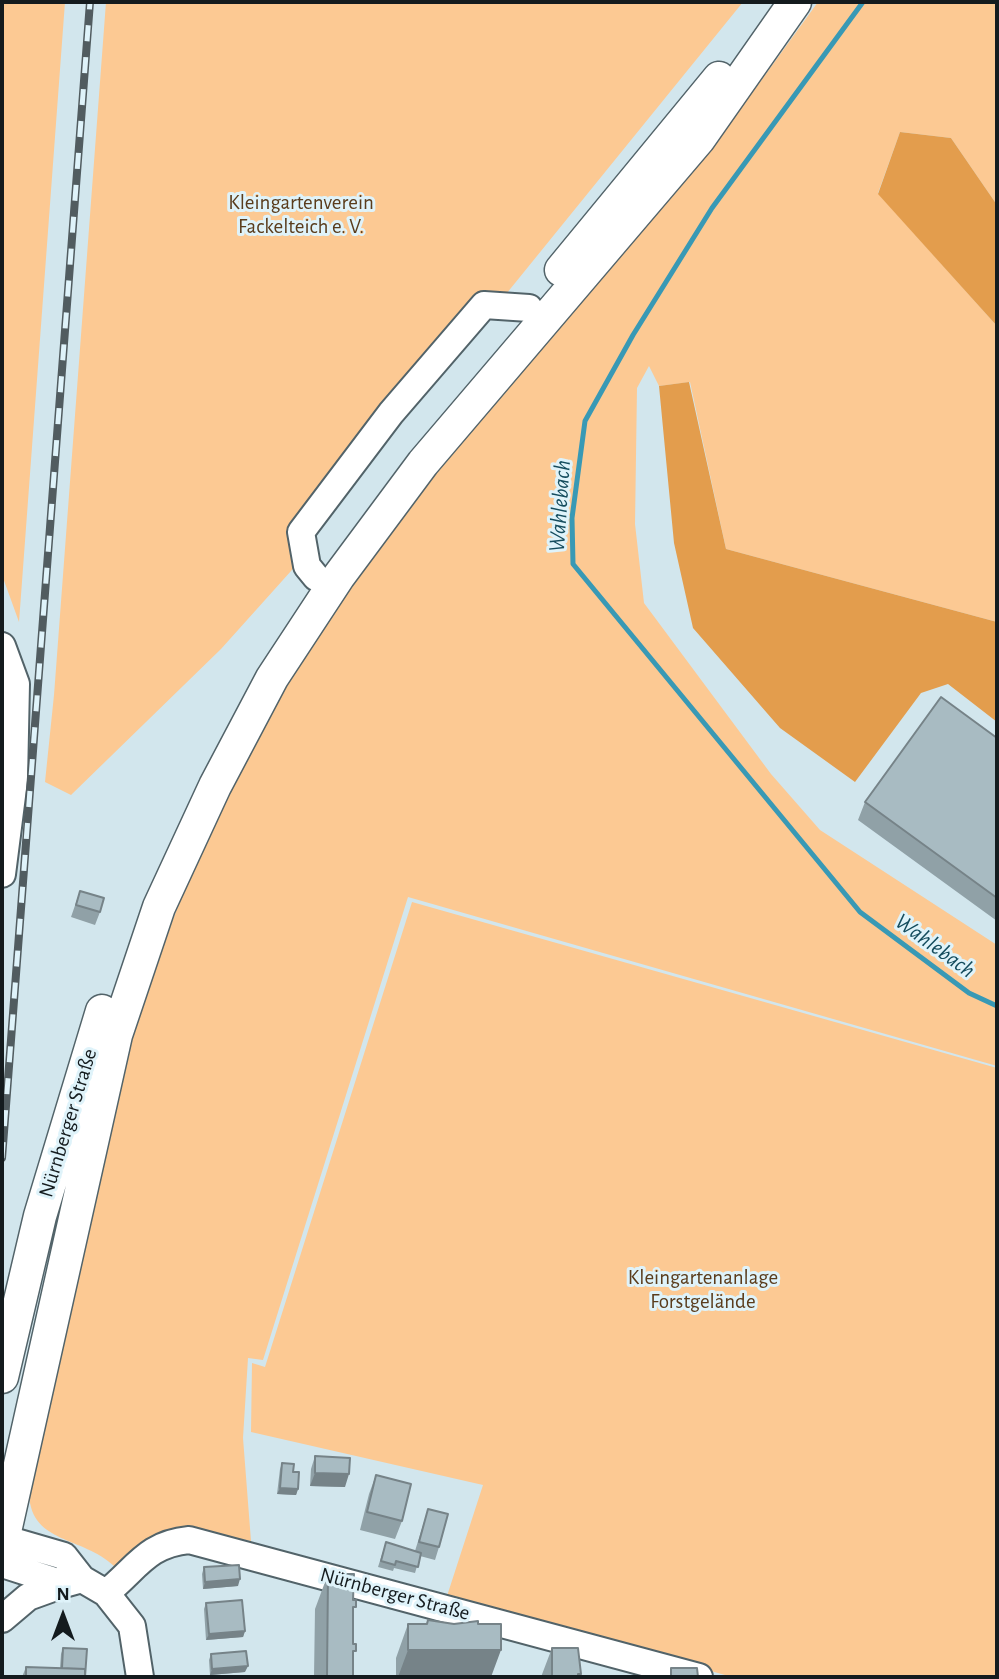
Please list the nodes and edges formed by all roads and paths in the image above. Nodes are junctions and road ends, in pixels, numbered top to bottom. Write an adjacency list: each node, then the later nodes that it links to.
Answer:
1 (774, 2): 5 (main road, Nürnberger Straße)
2 (795, 2): 6 (main road)
3 (2, 646): 4 (street)
4 (2, 874)
5 (2, 1377)
6 (2, 1546): 7 (street)
7 (73, 1582): 8 (street); 9 (street)
8 (106, 1593): 10 (street); 11 (street, Nürnberger Straße)
9 (2, 1619)
10 (140, 1677)
11 (699, 1677)

